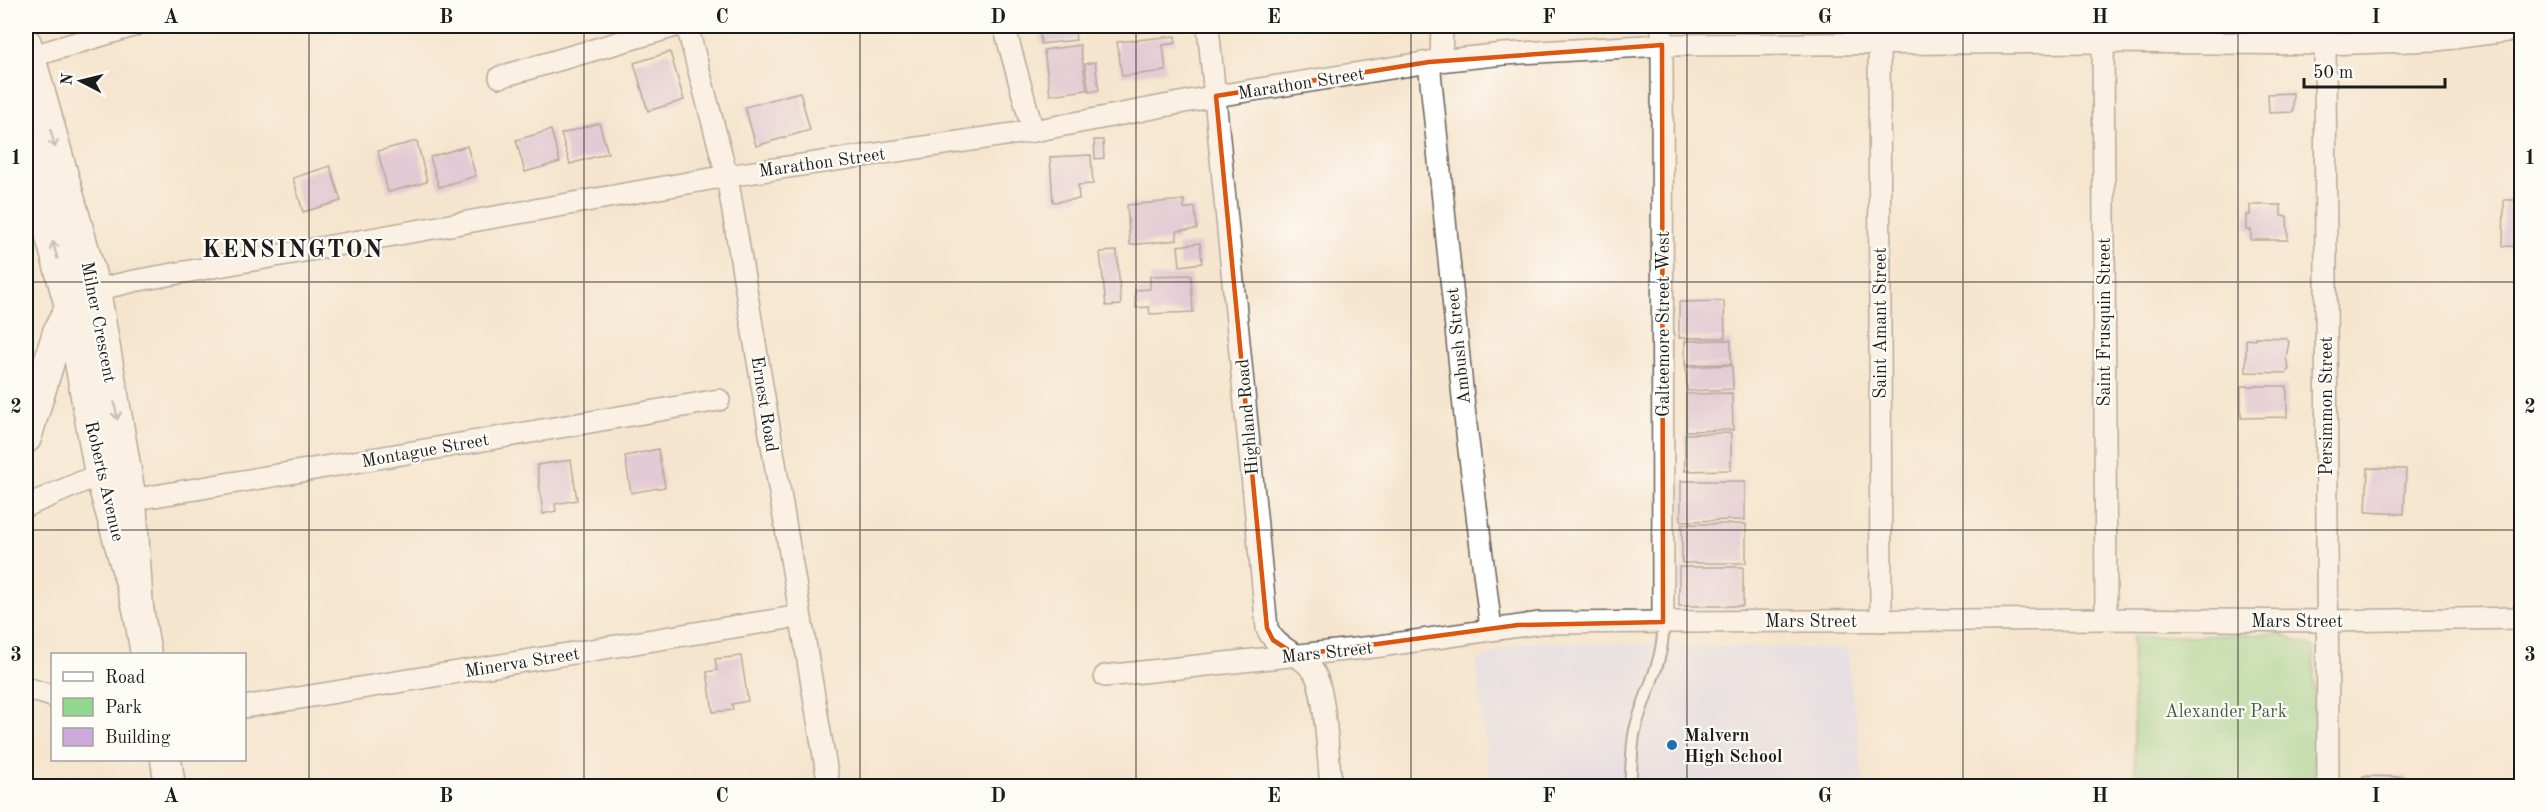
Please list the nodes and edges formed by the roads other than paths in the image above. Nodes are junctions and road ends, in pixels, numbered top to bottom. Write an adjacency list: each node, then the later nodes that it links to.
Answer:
1 (133, 26): 12 (street)
2 (676, 26): 14 (street)
3 (687, 26): 18 (street, Ernest Road)
4 (1004, 26): 16 (street)
5 (1208, 26): 15 (street, Highland Road)
6 (1442, 26): 13 (street, Ambush Street)
7 (2522, 29): 11 (street, Marathon Street)
8 (1880, 34): 9 (street, Marathon Street); 10 (street, Marathon Street); 30 (street, Saint Amant Street)
9 (2103, 34): 11 (street, Marathon Street); 29 (street, Saint Frusquin Street)
10 (1662, 35): 13 (street, Marathon Street); 32 (street, Galteemore Street West)
11 (2326, 35): 31 (street, Persimmon Street)
12 (27, 52): 19 (main road, Milner Crescent, one-way to 19)
13 (1435, 62): 15 (street, Marathon Street); 33 (street, Ambush Street)
14 (500, 77)
15 (1216, 96): 16 (street, Marathon Street); 35 (street, Highland Road)
16 (1033, 131): 18 (street, Marathon Street)
17 (26, 146): 20 (main road, Milner Crescent, one-way to 17)
18 (727, 176): 19 (street, Marathon Street); 27 (street, Ernest Road)
19 (95, 290): 20 (main road); 24 (main road, Milner Crescent, one-way to 24)
20 (70, 306): 22 (main road); 23 (main road, Roberts Avenue)
21 (719, 400): 24 (street, Montague Street)
22 (26, 438)
23 (100, 474): 25 (street); 26 (main road, Roberts Avenue)
24 (131, 500): 26 (main road, Milner Crescent)
25 (26, 506)
26 (138, 608): 34 (main road, Roberts Avenue)
27 (800, 616): 39 (street, Minerva Street); 42 (street, Ernest Road)
28 (2522, 618): 31 (street, Mars Street)
29 (2106, 619): 30 (street, Mars Street); 31 (street, Mars Street)
30 (1881, 621): 32 (street, Mars Street)
31 (2327, 621): 45 (street, Persimmon Street)
32 (1663, 622): 33 (street, Mars Street); 44 (lane)
33 (1491, 629): 35 (street, Mars Street)
34 (146, 653)
35 (1296, 655): 36 (street, Mars Street); 43 (street, Highland Road)
36 (1105, 676)
37 (26, 688): 38 (street)
38 (51, 696)
39 (246, 707)
40 (166, 761): 41 (main road)
41 (170, 786)
42 (829, 786)
43 (1331, 786)
44 (1630, 786)
45 (2328, 786)

